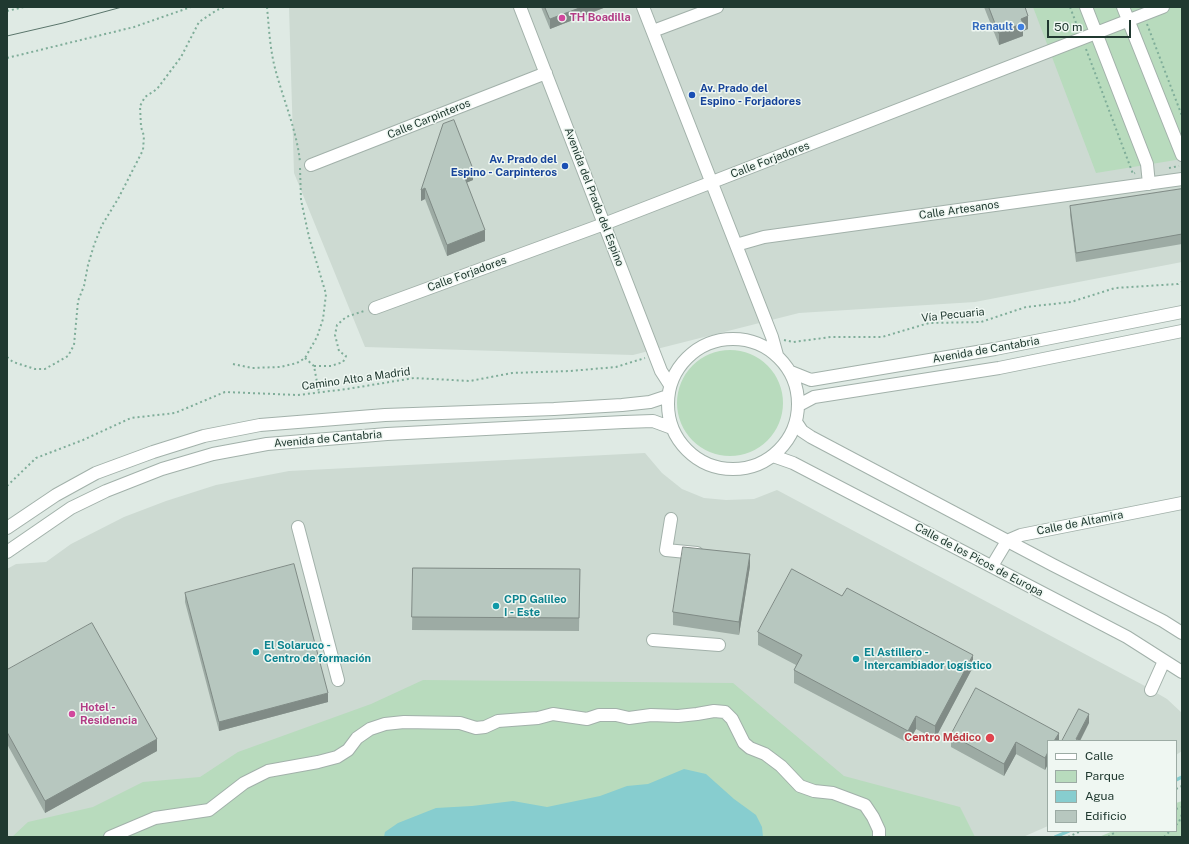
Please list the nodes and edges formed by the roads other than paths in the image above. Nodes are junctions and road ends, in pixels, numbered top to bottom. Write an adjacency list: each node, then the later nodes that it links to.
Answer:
1 (520, 7): 10 (street, Avenida del Prado del Espino)
2 (643, 7): 8 (street)
3 (717, 7): 8 (street)
4 (1086, 7): 9 (street)
5 (1123, 7): 7 (street)
6 (1163, 7): 7 (street, Calle Forjadores)
7 (1128, 20): 9 (street, Calle Forjadores); 11 (street)
8 (653, 31): 14 (street)
9 (1096, 33): 14 (street, Calle Forjadores); 15 (street)
10 (546, 73): 12 (street, Calle Carpinteros); 16 (street, Avenida del Prado del Espino)
11 (1182, 155)
12 (311, 165)
13 (1182, 179): 15 (street, Calle Artesanos)
14 (712, 182): 16 (street, Calle Forjadores); 17 (street)
15 (1149, 184): 17 (street, Calle Artesanos)
16 (604, 224): 18 (street, Calle Forjadores); 23 (street, Avenida del Prado del Espino)
17 (736, 245): 21 (street)
18 (375, 308)
19 (1182, 312): 22 (street, Avenida de Cantabria)
20 (1182, 331): 24 (street, Avenida de Cantabria)
21 (777, 355): 22 (street); 23 (street)
22 (791, 372): 24 (street)
23 (669, 391): 26 (street); 31 (street, Avenida de Cantabria)
24 (799, 405): 25 (street)
25 (796, 422): 27 (street); 32 (street)
26 (672, 428): 27 (street); 33 (street, Avenida de Cantabria)
27 (773, 456): 35 (street, Calle de los Picos de Europa)
28 (1182, 503): 32 (street, Calle de Altamira)
29 (671, 519): 34 (street)
30 (298, 526): 41 (street)
31 (7, 528)
32 (1007, 541): 35 (street); 36 (street)
33 (7, 552)
34 (712, 555)
35 (992, 566): 39 (street, Calle de los Picos de Europa)
36 (1182, 633)
37 (653, 640): 38 (street)
38 (719, 645)
39 (1164, 661): 40 (street, Calle de los Picos de Europa); 42 (street)
40 (1182, 672)
41 (338, 680)
42 (1151, 690)
43 (110, 837): 44 (street)
44 (879, 837)

